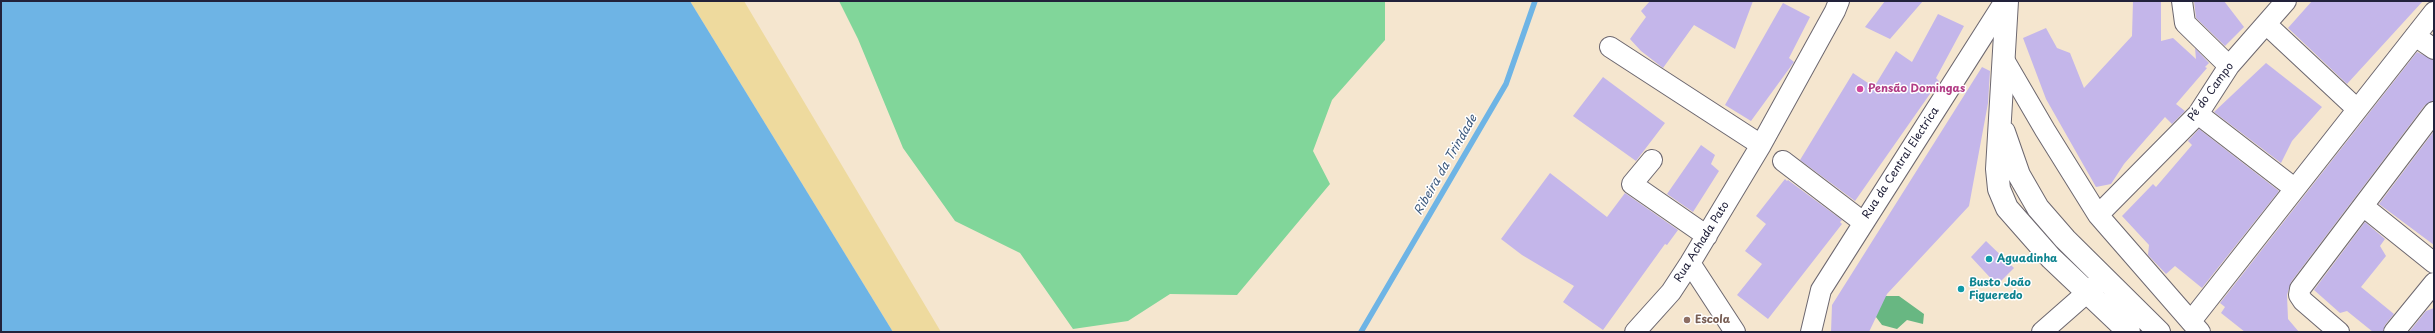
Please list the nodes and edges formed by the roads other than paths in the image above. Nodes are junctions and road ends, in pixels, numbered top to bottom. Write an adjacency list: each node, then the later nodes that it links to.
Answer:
1 (1839, 1): 16 (street, Rua Achada Pato)
2 (2006, 1): 10 (main road); 22 (street, Rua da Central Electrica)
3 (2182, 1): 11 (street)
4 (2286, 1): 6 (street, Pé do Campo)
5 (2434, 12): 7 (street)
6 (2266, 24): 11 (street, Pé do Campo); 12 (street)
7 (2415, 36): 9 (street); 12 (street)
8 (1610, 47): 16 (street)
9 (2434, 49)
10 (2003, 58): 15 (main road); 21 (street)
11 (2229, 66): 14 (street, Pé do Campo)
12 (2357, 109): 19 (street)
13 (2434, 112): 20 (street)
14 (2198, 114): 19 (street); 21 (street, Pé do Campo)
15 (2000, 122): 26 (main road); 28 (main road)
16 (1761, 145): 23 (street, Rua Achada Pato)
17 (1652, 160): 23 (street)
18 (1784, 161): 22 (street)
19 (2294, 188): 29 (street)
20 (2363, 206): 25 (street); 36 (street)
21 (2098, 215): 29 (street)
22 (1863, 222): 32 (street, Rua da Central Electrica)
23 (1706, 236): 24 (street, Rua Achada Pato)
24 (1690, 263): 30 (street, Rua Achada Pato); 31 (street)
25 (2434, 263)
26 (2104, 278): 28 (street); 35 (main road)
27 (2434, 283): 37 (street)
28 (2088, 294): 33 (street); 34 (main road)
29 (2195, 326)
30 (1635, 332)
31 (1734, 332)
32 (1811, 332)
33 (2042, 332)
34 (2129, 332)
35 (2159, 332)
36 (2339, 332)
37 (2394, 332)

